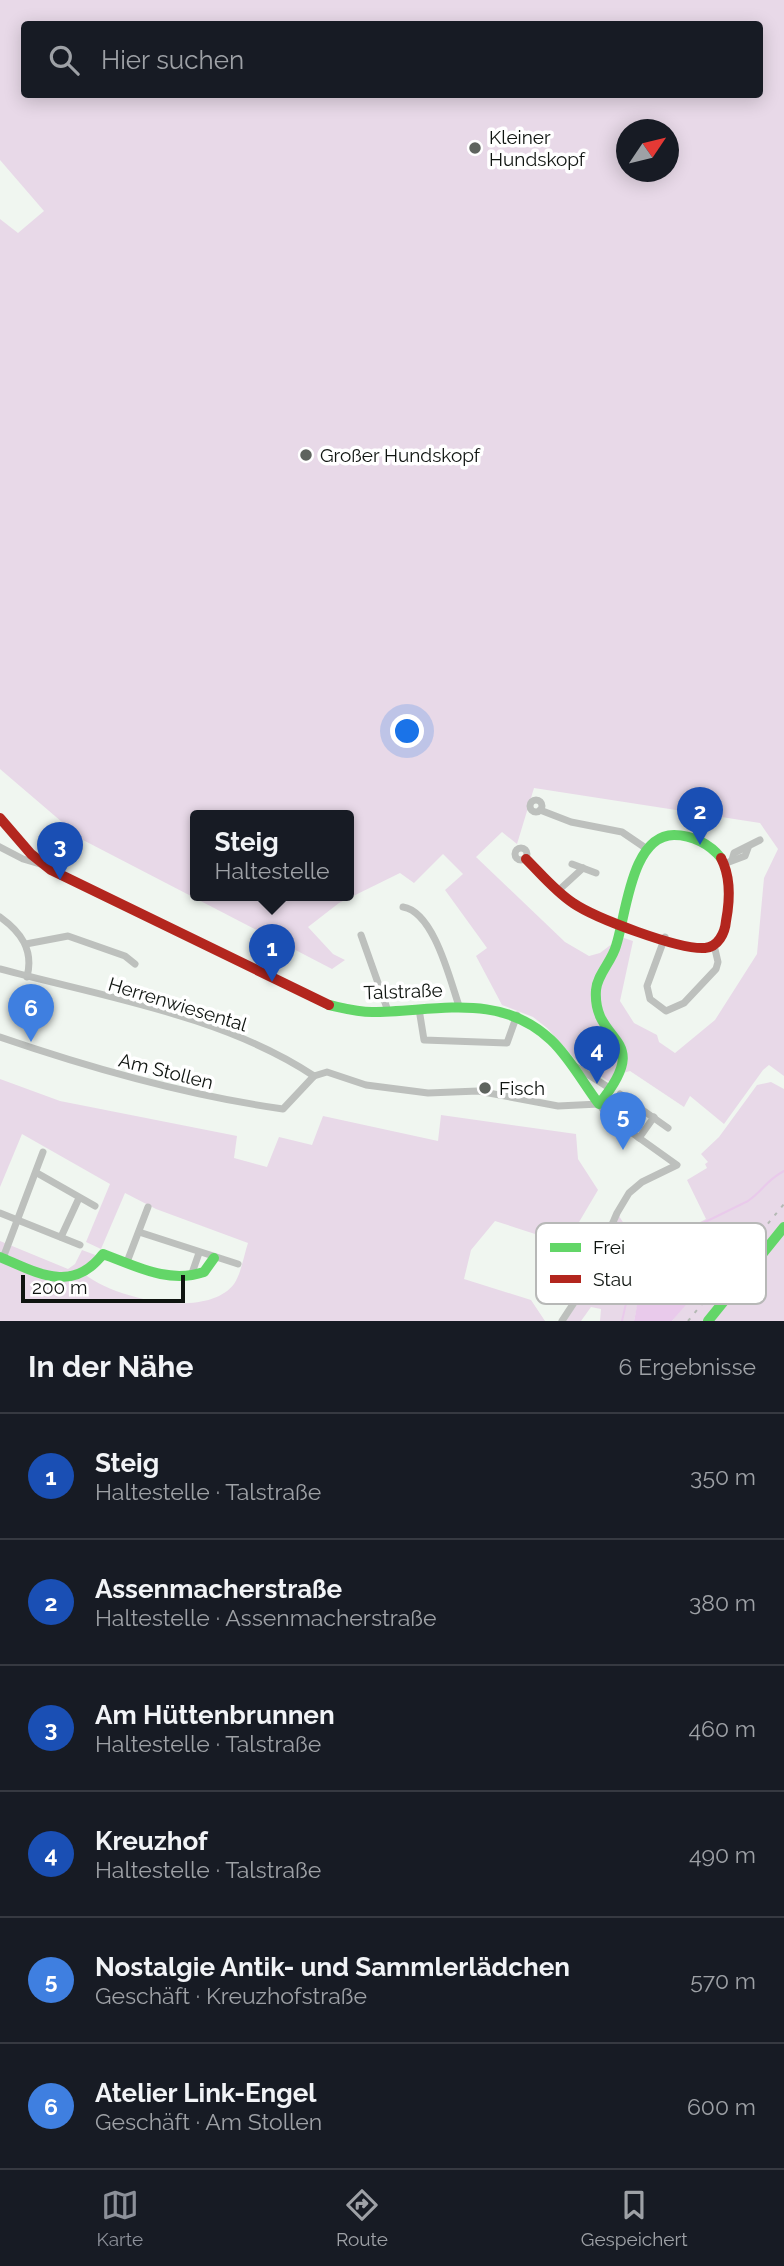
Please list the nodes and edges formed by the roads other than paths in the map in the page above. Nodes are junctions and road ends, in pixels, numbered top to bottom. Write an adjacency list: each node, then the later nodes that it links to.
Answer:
1 (540, 810): 5 (street)
2 (0, 818): 8 (street, Talstraße)
3 (760, 841): 7 (street)
4 (0, 847): 8 (street, Talstraße)
5 (647, 849): 7 (street); 15 (street)
6 (526, 859): 12 (street)
7 (729, 862): 19 (street)
8 (41, 864): 25 (street, Talstraße)
9 (572, 864): 10 (street)
10 (583, 867): 11 (street); 12 (street)
11 (596, 873)
12 (559, 890): 15 (street)
13 (403, 907): 23 (street)
14 (0, 917): 18 (street)
15 (622, 923): 17 (street); 30 (street)
16 (361, 935): 25 (street)
17 (665, 937): 19 (street); 19 (street)
18 (26, 944): 20 (street, Herrenwiesental); 22 (street)
19 (714, 945)
20 (135, 964)
21 (0, 969): 22 (street, Herrenwiesental)
22 (27, 976): 29 (street, Herrenwiesental)
23 (459, 1006): 24 (street, Talstraße); 26 (street, Talstraße)
24 (419, 1009): 25 (street, Talstraße); 26 (street)
25 (388, 1011)
26 (517, 1015): 28 (street, Talstraße)
27 (0, 1037): 29 (street, Am Stollen)
28 (569, 1063): 30 (street, Talstraße); 31 (street, Talstraße)
29 (314, 1076): 31 (street)
30 (615, 1091): 31 (street); 32 (street, Talstraße)
31 (599, 1104): 34 (street)
32 (653, 1117): 33 (street, Talstraße); 34 (street)
33 (668, 1128)
34 (639, 1138): 42 (street)
35 (43, 1152): 36 (street)
36 (37, 1173): 37 (street); 41 (street)
37 (79, 1198): 38 (street); 45 (street)
38 (95, 1206)
39 (148, 1208): 44 (street)
40 (0, 1213): 41 (street)
41 (18, 1220): 45 (street); 49 (street)
42 (614, 1223)
43 (784, 1227): 47 (street)
44 (139, 1232): 48 (street); 51 (street)
45 (61, 1237): 46 (street)
46 (80, 1244)
47 (766, 1249)
48 (199, 1253): 50 (street); 53 (street)
49 (1, 1257): 51 (street)
50 (214, 1258): 52 (street); 53 (street)
51 (127, 1262): 53 (street)
52 (238, 1264)
53 (191, 1276)
54 (572, 1304): 56 (street)
55 (722, 1304): 57 (street)
56 (562, 1321)
57 (708, 1321)

